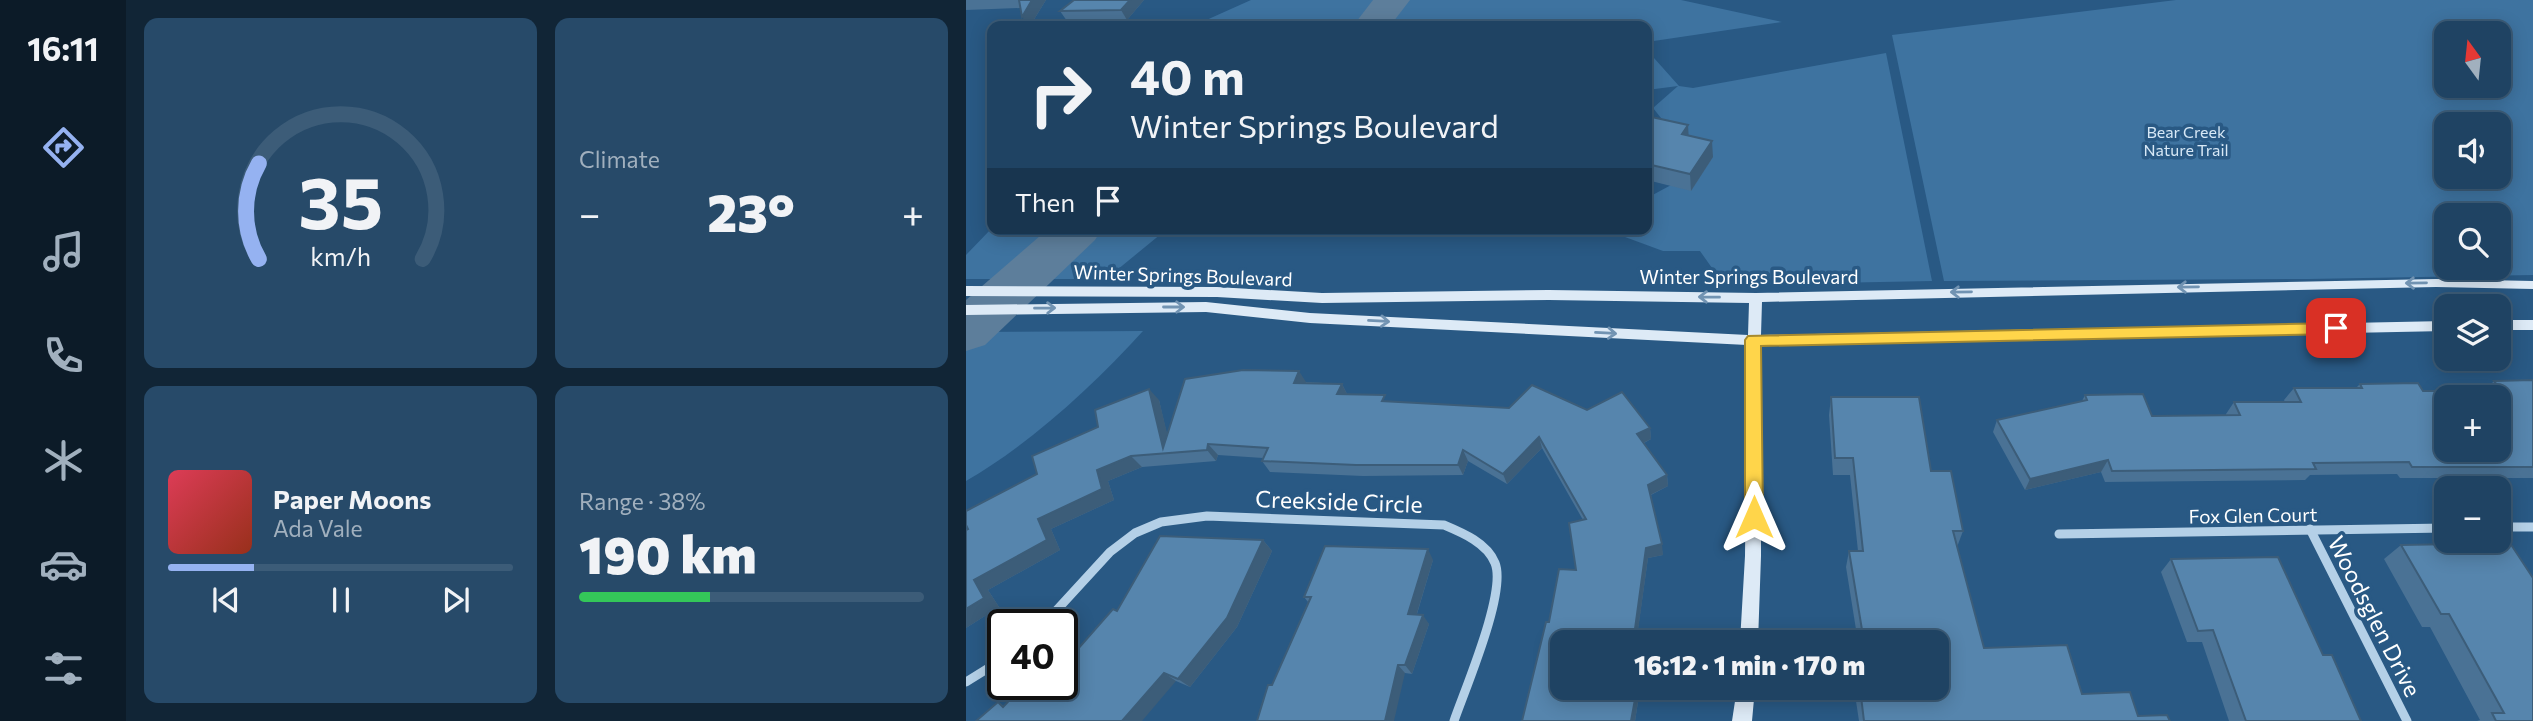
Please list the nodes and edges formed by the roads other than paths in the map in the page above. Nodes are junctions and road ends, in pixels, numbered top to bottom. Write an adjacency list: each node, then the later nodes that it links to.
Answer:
1 (2533, 285): 3 (street, Winter Springs Boulevard, one-way to 3)
2 (966, 290): 3 (street, Winter Springs Boulevard, one-way to 2)
3 (1756, 298): 8 (street)
4 (966, 310): 8 (street, Winter Springs Boulevard, one-way to 8)
5 (2533, 325): 7 (street)
6 (2434, 326): 8 (street, Winter Springs Boulevard)
7 (2511, 326)
8 (1753, 340): 15 (street)
9 (2511, 527): 10 (street)
10 (2533, 527)
11 (2434, 528): 12 (street, Fox Glen Court)
12 (2310, 529): 13 (street, Fox Glen Court); 21 (street, Woodsglen Drive)
13 (2059, 534)
14 (1058, 609): 19 (street, Creekside Circle)
15 (1750, 630)
16 (987, 669): 17 (street)
17 (966, 682)
18 (1745, 700): 20 (street)
19 (1454, 721)
20 (1742, 721)
21 (2407, 721)

